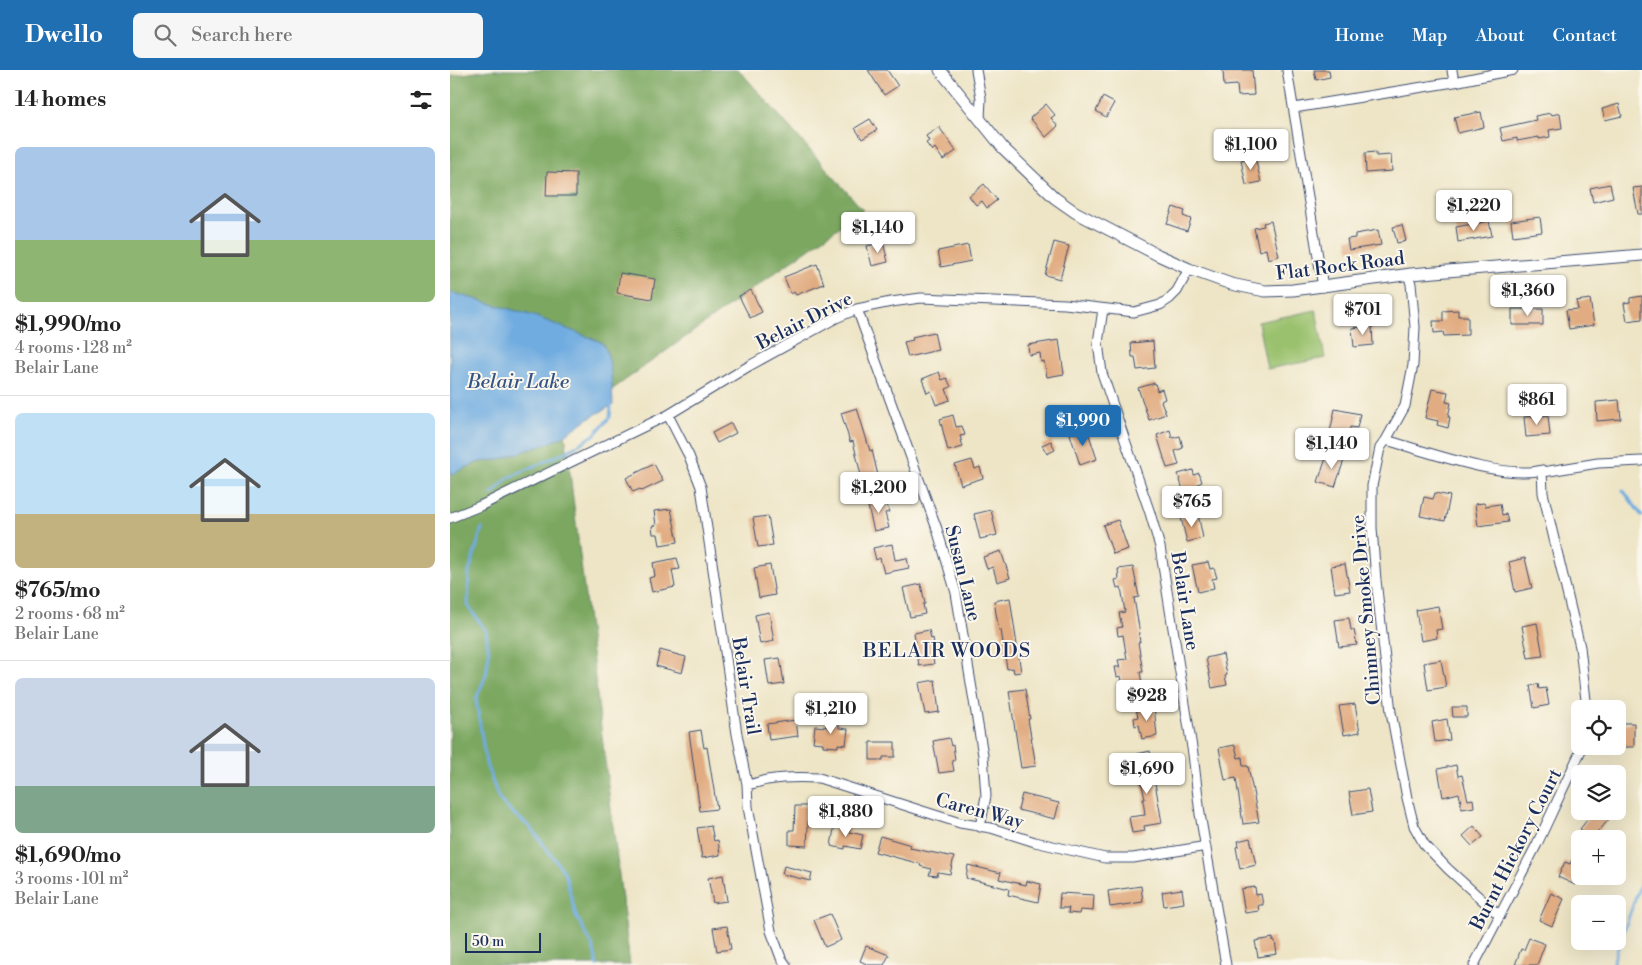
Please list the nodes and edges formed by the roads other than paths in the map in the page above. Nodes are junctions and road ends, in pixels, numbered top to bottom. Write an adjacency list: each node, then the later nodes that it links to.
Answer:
1 (940, 70): 8 (street, Flat Rock Road)
2 (976, 70): 8 (street)
3 (1287, 70): 7 (street)
4 (1452, 70): 6 (street)
5 (1513, 70): 6 (street)
6 (1454, 82): 7 (street)
7 (1294, 108): 12 (street)
8 (980, 119): 10 (street, Flat Rock Road)
9 (1642, 255): 11 (street, Flat Rock Road)
10 (1189, 269): 12 (street, Flat Rock Road); 14 (street, Belair Drive)
11 (1411, 274): 12 (street, Flat Rock Road); 16 (street, Chimney Smoke Drive)
12 (1323, 286)
13 (857, 309): 14 (street, Belair Drive); 15 (street, Belair Drive); 23 (street, Susan Lane)
14 (1103, 310): 24 (street, Belair Lane)
15 (668, 415): 19 (street, Belair Drive); 22 (street, Belair Trail)
16 (1386, 440): 18 (street); 25 (street, Chimney Smoke Drive)
17 (1642, 461): 18 (street)
18 (1542, 470): 20 (street)
19 (450, 518)
20 (1586, 700)
21 (1579, 755): 25 (street, Burnt Hickory Court)
22 (747, 784): 23 (street, Caren Way); 26 (street, Belair Trail)
23 (980, 827): 24 (street, Caren Way)
24 (1206, 847): 27 (street, Belair Lane)
25 (1500, 916): 28 (street, Burnt Hickory Court)
26 (786, 965)
27 (1226, 965)
28 (1474, 965)

